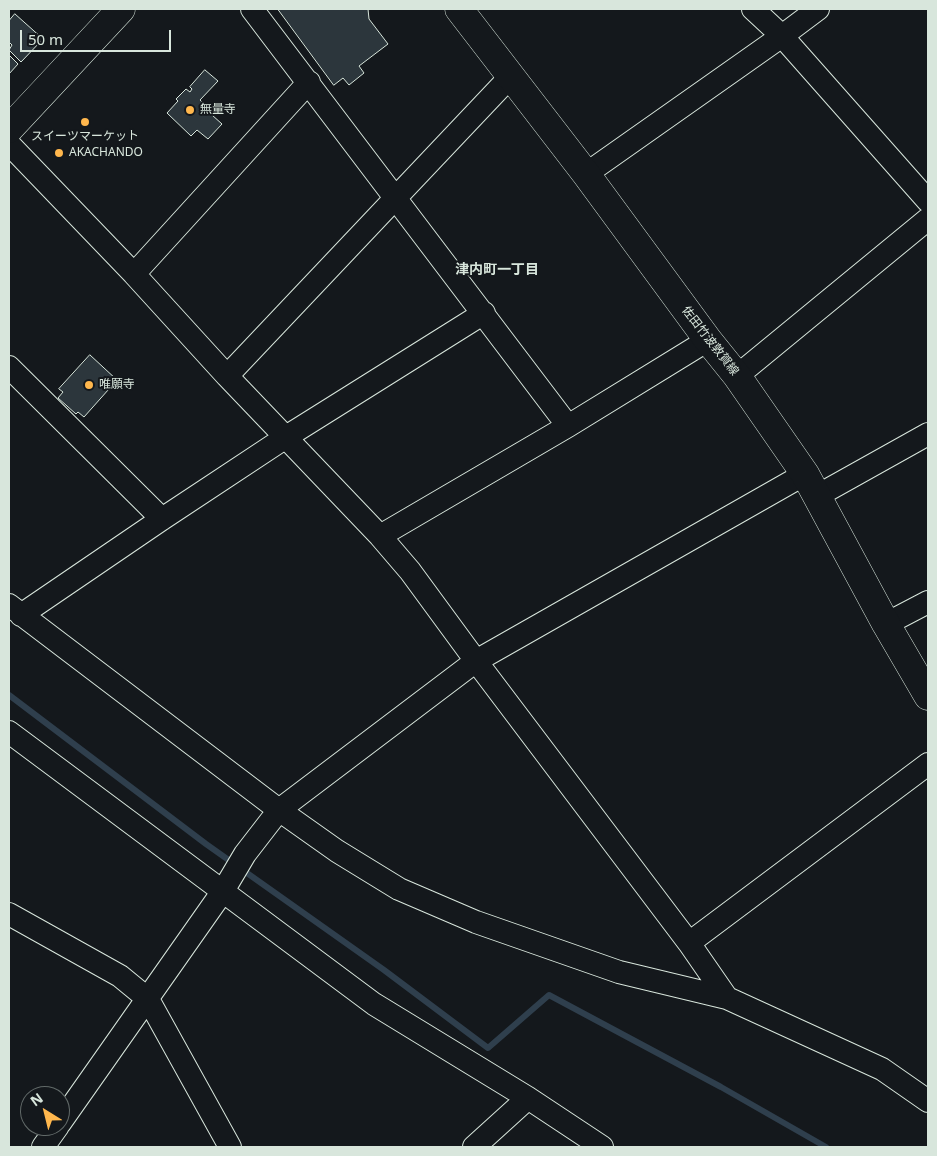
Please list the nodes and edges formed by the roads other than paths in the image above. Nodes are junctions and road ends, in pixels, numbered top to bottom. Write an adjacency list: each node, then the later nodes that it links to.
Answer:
1 (121, 9): 9 (main road)
2 (252, 9): 8 (street)
3 (459, 9): 7 (main road, 佐田竹波敦賀線)
4 (753, 9): 6 (street)
5 (818, 9): 6 (street)
6 (782, 36): 11 (street); 13 (street)
7 (510, 77): 11 (main road, 佐田竹波敦賀線); 12 (street)
8 (309, 82): 12 (street); 15 (street)
9 (9, 129)
10 (9, 144): 15 (street)
11 (586, 174): 17 (main road, 佐田竹波敦賀線)
12 (397, 198): 16 (street); 19 (street)
13 (928, 201)
14 (928, 219): 20 (street)
15 (134, 274): 19 (street)
16 (484, 313): 21 (street); 23 (street)
17 (708, 340): 20 (main road, 佐田竹波敦賀線); 21 (street)
18 (9, 367): 25 (street)
19 (227, 376): 23 (street)
20 (737, 376): 24 (main road, 佐田竹波敦賀線)
21 (568, 426): 26 (street)
22 (928, 434): 24 (street)
23 (286, 437): 25 (street); 26 (street)
24 (811, 485): 29 (main road, 佐田竹波敦賀線); 30 (street)
25 (162, 518): 28 (street)
26 (380, 536): 30 (street)
27 (928, 602): 29 (street)
28 (15, 610): 34 (street)
29 (886, 624): 31 (main road, 佐田竹波敦賀線)
30 (476, 662): 34 (street); 37 (street)
31 (928, 696)
32 (9, 732): 35 (street)
33 (928, 764): 37 (street)
34 (278, 810): 35 (street); 38 (street)
35 (227, 884): 39 (street); 40 (street)
36 (9, 914): 39 (street)
37 (689, 943): 38 (street)
38 (727, 998): 41 (street)
39 (148, 1000): 42 (street); 45 (street)
40 (528, 1098): 46 (street); 47 (street)
41 (928, 1101)
42 (70, 1110)
43 (51, 1136): 44 (street)
44 (43, 1147)
45 (230, 1147)
46 (474, 1147)
47 (602, 1147)

